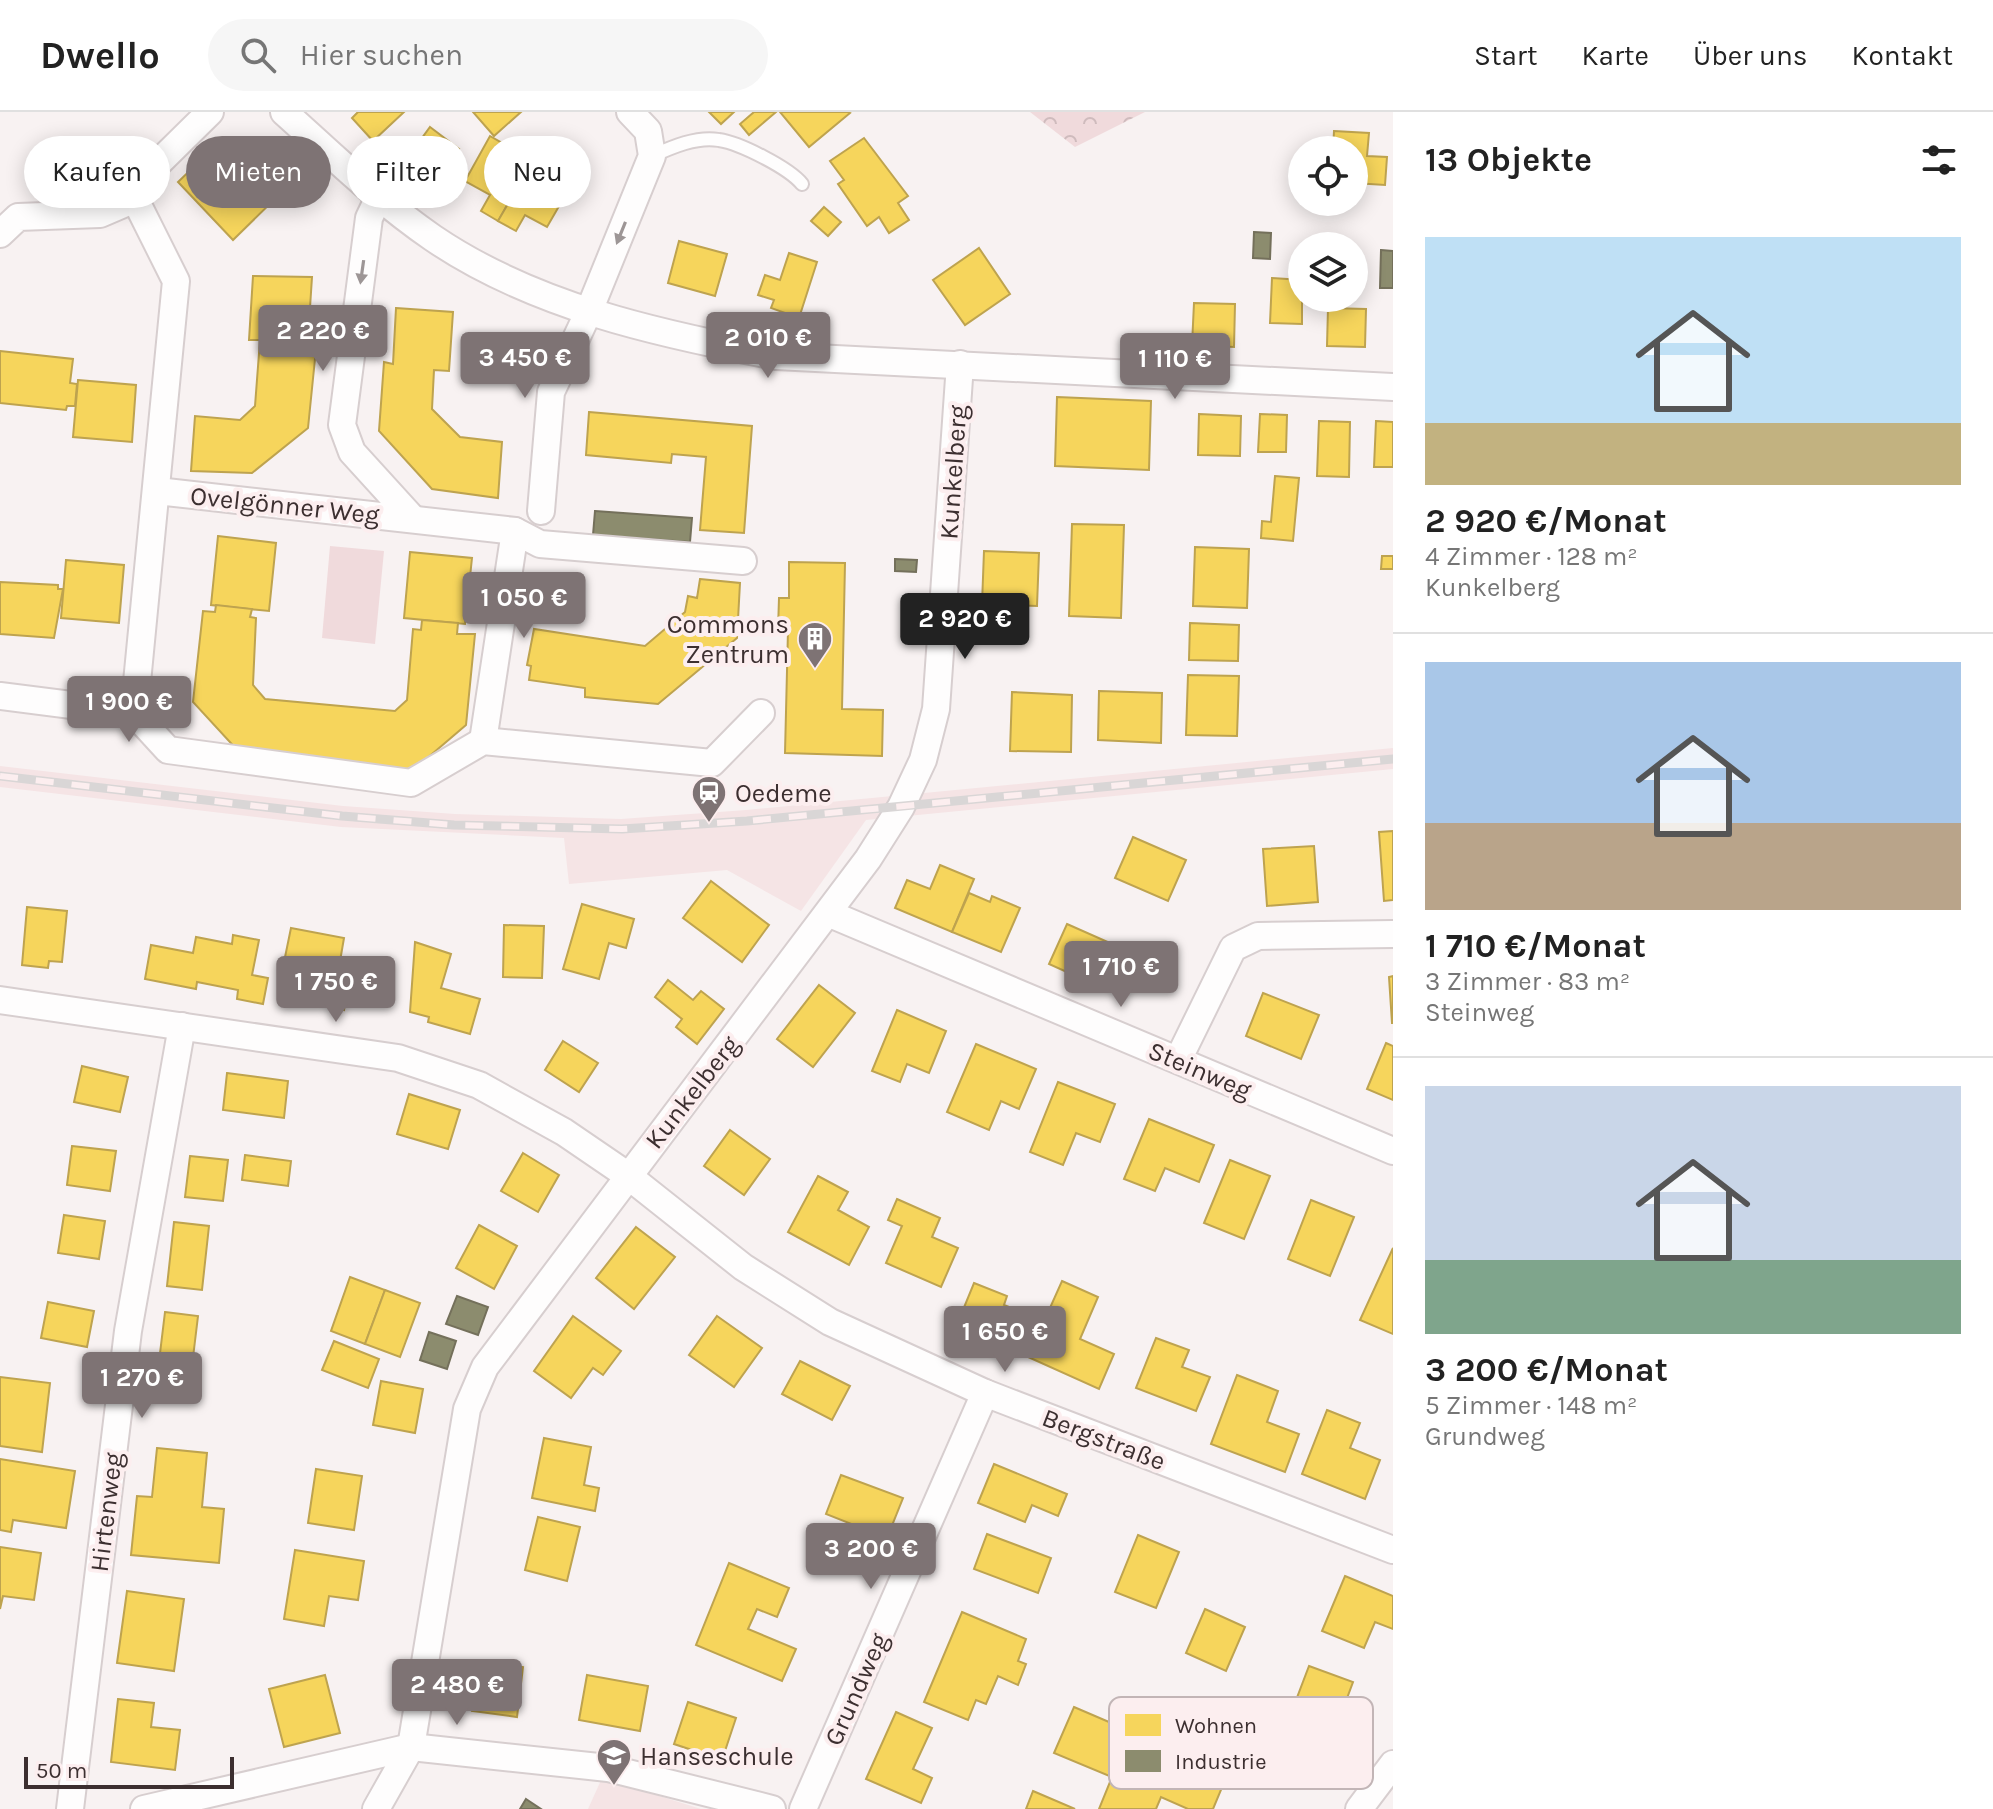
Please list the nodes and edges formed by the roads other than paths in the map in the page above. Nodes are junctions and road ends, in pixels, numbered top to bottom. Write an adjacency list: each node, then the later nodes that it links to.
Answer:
1 (210, 112): 4 (street)
2 (284, 112): 6 (street)
3 (630, 112): 5 (street)
4 (170, 151)
5 (652, 156): 7 (lane); 13 (street, one-way to 13)
6 (347, 168)
7 (802, 184)
8 (114, 208): 12 (street)
9 (140, 208): 16 (street, Ovelgönner Weg)
10 (374, 208): 18 (street, Ovelgönner Weg, one-way to 18)
11 (393, 208): 13 (street)
12 (0, 234)
13 (589, 311): 14 (street); 17 (street)
14 (960, 364): 15 (street); 25 (street, Kunkelberg)
15 (1393, 387)
16 (157, 491): 18 (street, Ovelgönner Weg); 22 (street, Ovelgönner Weg)
17 (541, 511)
18 (413, 519): 19 (street, Ovelgönner Weg)
19 (515, 531): 20 (street, Ovelgönner Weg); 24 (street)
20 (743, 561)
21 (0, 696): 22 (street)
22 (134, 713): 24 (street)
23 (761, 713): 24 (street)
24 (483, 741)
25 (830, 914): 29 (street, Steinweg); 31 (street, Kunkelberg)
26 (1393, 934): 29 (street)
27 (0, 1000): 28 (street, Bergstraße)
28 (182, 1026): 31 (street, Bergstraße); 36 (street, Hirtenweg)
29 (1178, 1060): 30 (street, Steinweg)
30 (1393, 1151)
31 (627, 1175): 32 (street, Bergstraße); 34 (street, Kunkelberg)
32 (985, 1393): 33 (street, Bergstraße); 40 (street, Grundweg)
33 (1393, 1550)
34 (411, 1747): 37 (street); 38 (street, Kunkelberg); 39 (street)
35 (1393, 1764): 41 (street)
36 (70, 1809)
37 (144, 1809)
38 (376, 1809)
39 (772, 1809)
40 (803, 1809)
41 (1359, 1809)

